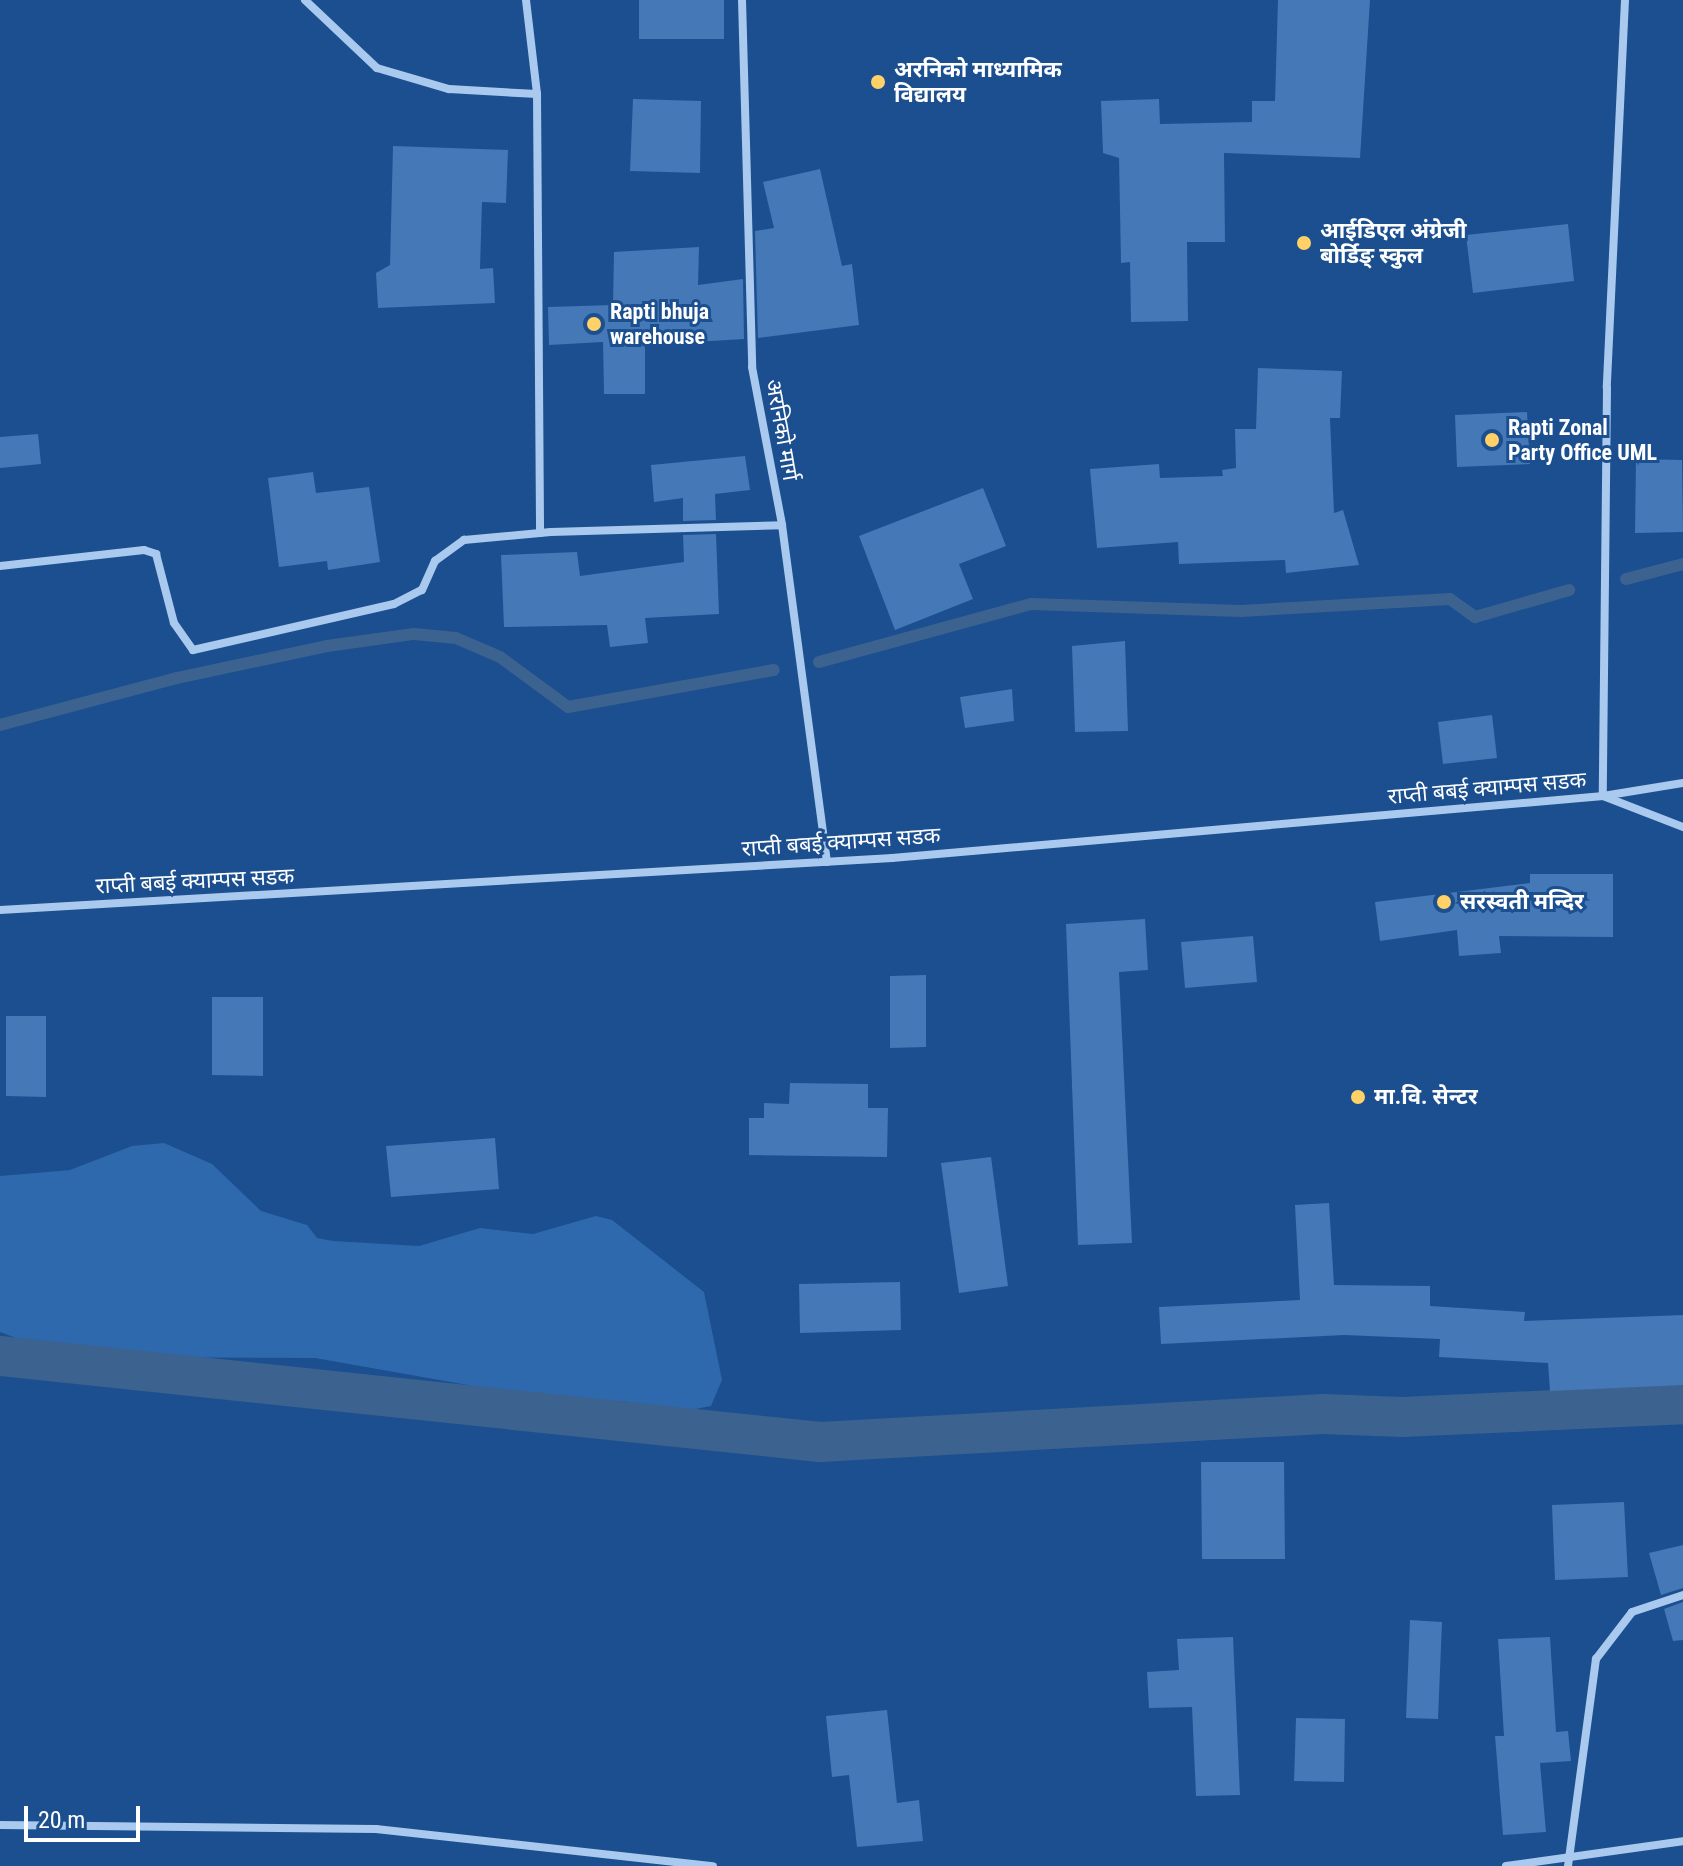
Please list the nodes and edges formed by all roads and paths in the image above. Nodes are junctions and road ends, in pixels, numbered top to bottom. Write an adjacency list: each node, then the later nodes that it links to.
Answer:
1 (305, 0): 5 (street)
2 (526, 0): 5 (street)
3 (742, 0): 6 (street, अरनिको मार्ग)
4 (1625, 0): 10 (street)
5 (537, 94): 7 (street)
6 (782, 525): 7 (street); 12 (street, अरनिको मार्ग)
7 (540, 533): 8 (street)
8 (0, 566)
9 (1683, 783): 10 (street, राप्ती बबई क्याम्पस सडक)
10 (1603, 796): 11 (street); 12 (street, राप्ती बबई क्याम्पस सडक)
11 (1683, 827)
12 (827, 862): 13 (street, राप्ती बबई क्याम्पस सडक)
13 (0, 910)
14 (1683, 1595): 17 (street)
15 (0, 1825): 18 (street)
16 (1683, 1841): 17 (street)
17 (1569, 1863): 19 (street)
18 (713, 1866)
19 (1506, 1866)

